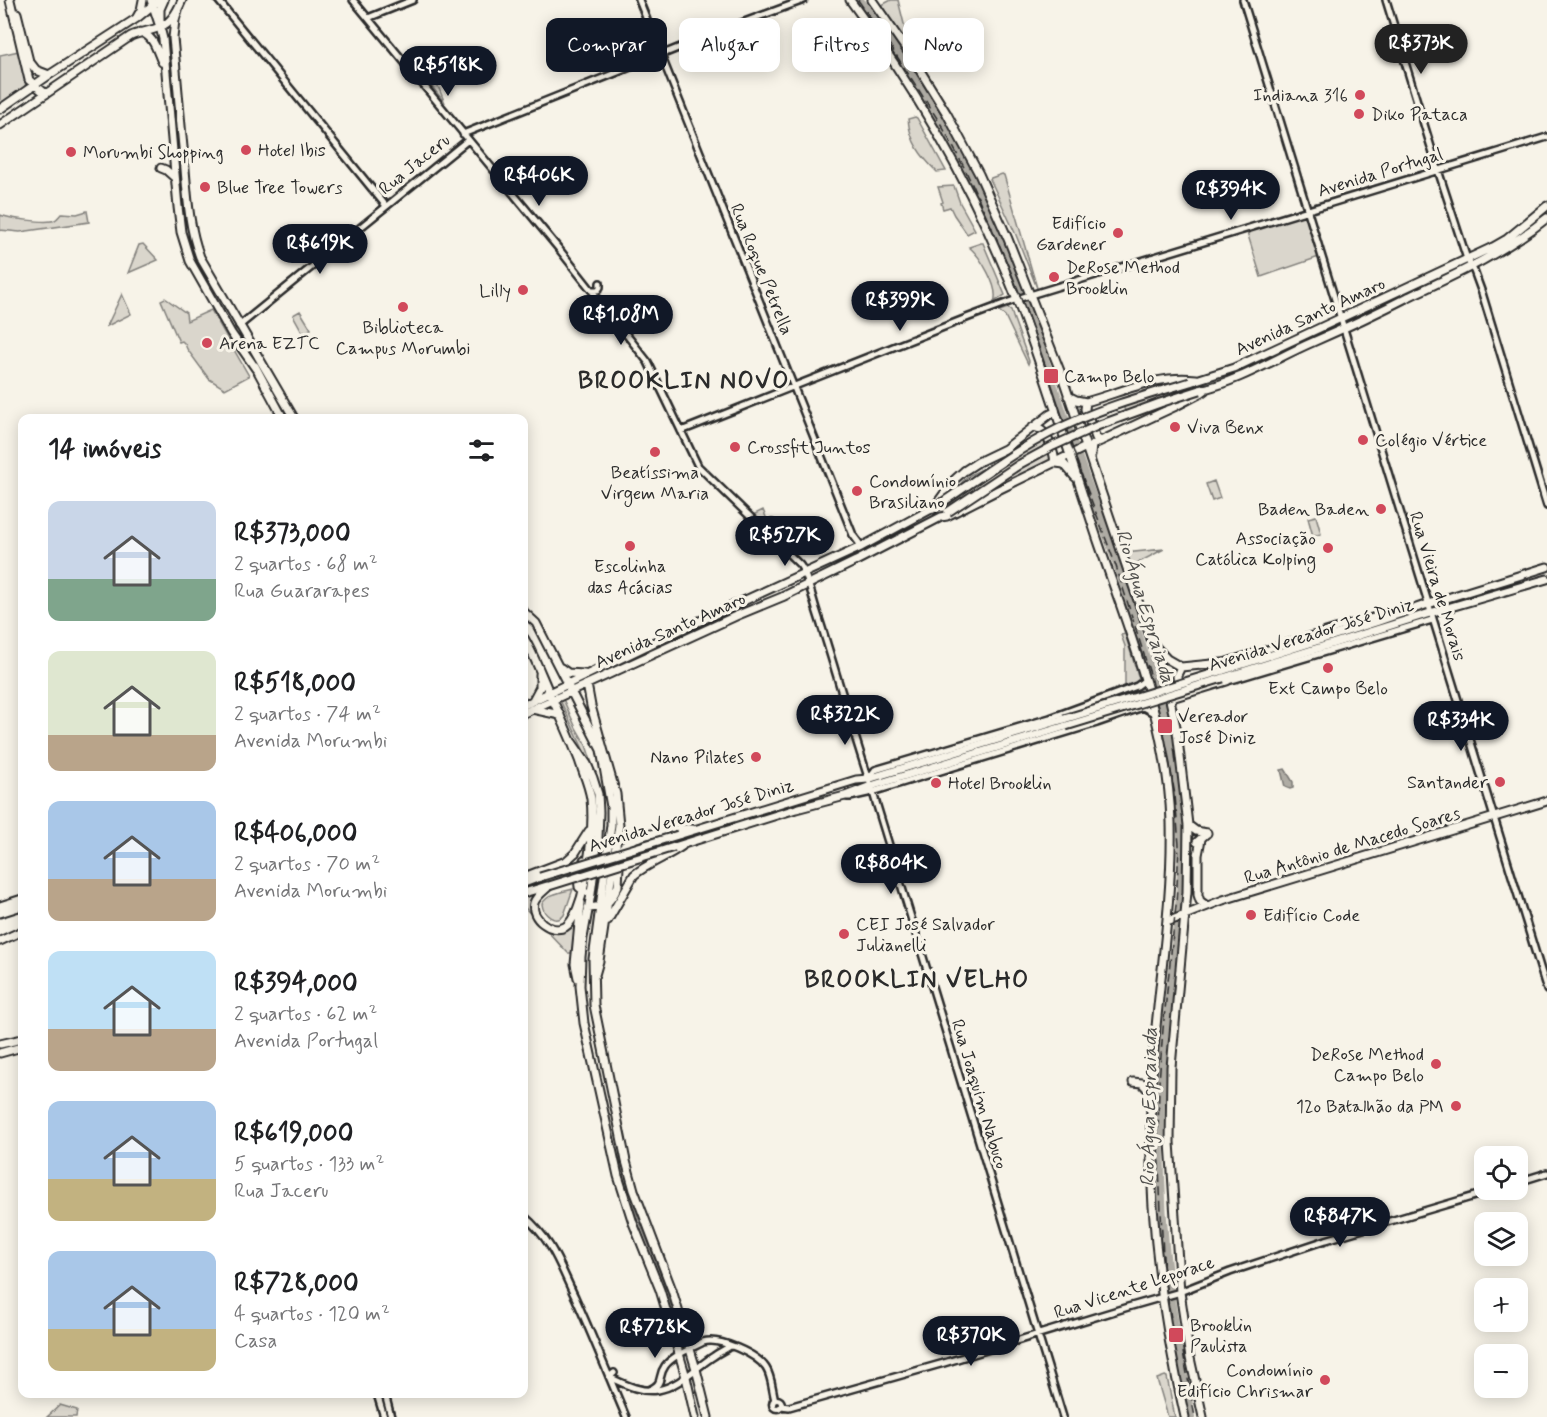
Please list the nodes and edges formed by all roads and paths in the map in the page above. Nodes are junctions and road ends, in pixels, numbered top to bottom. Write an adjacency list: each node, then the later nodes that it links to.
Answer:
1 (10, 0): 29 (main road)
2 (14, 0): 26 (main road)
3 (143, 0): 18 (main road)
4 (161, 0): 16 (main road); 21 (main road)
5 (182, 0): 17 (main road)
6 (218, 0): 41 (street)
7 (353, 0): 19 (street)
8 (639, 0): 20 (street, Rua Roque Petrella)
9 (804, 0): 15 (street)
10 (850, 0): 51 (main road)
11 (872, 0): 49 (main road)
12 (1243, 0): 43 (street, Rua Vieira de Morais)
13 (1386, 0): 39 (street)
14 (411, 1): 19 (street)
15 (796, 2): 23 (street)
16 (152, 3): 18 (main road); 21 (main road)
17 (178, 10): 21 (main road); 53 (main road)
18 (137, 18): 28 (main road)
19 (368, 18): 35 (street)
20 (646, 18)
21 (160, 27): 22 (main road); 24 (main road)
22 (140, 32): 24 (main road); 32 (main road)
23 (667, 53)
24 (165, 69): 40 (main road)
25 (667, 71): 57 (street, Rua Roque Petrella)
26 (39, 72): 28 (main road); 29 (main road)
27 (619, 72): 35 (street)
28 (49, 75): 30 (main road)
29 (29, 80): 30 (main road); 31 (main road)
30 (36, 85): 31 (main road); 32 (main road)
31 (25, 92): 33 (main road)
32 (46, 94): 34 (main road)
33 (0, 109)
34 (0, 125)
35 (462, 131): 37 (street)
36 (1547, 137): 39 (street, Avenida Portugal)
37 (468, 140): 41 (street, Rua Jaceru); 48 (street)
38 (161, 168): 40 (main road)
39 (1438, 170): 43 (street, Avenida Portugal); 45 (street)
40 (175, 178): 50 (main road)
41 (386, 206): 53 (street, Rua Jaceru)
42 (1547, 206): 45 (main road, Avenida Santo Amaro)
43 (1307, 210): 49 (street, Avenida Portugal); 52 (street, Rua Vieira de Morais)
44 (1547, 218): 46 (main road, Avenida Santo Amaro)
45 (1467, 259): 46 (street); 52 (main road, Avenida Santo Amaro)
46 (1472, 266): 54 (main road, Avenida Santo Amaro); 71 (street)
47 (600, 283): 48 (street)
48 (592, 290): 65 (street)
49 (1030, 295): 51 (street, Avenida Portugal); 59 (main road)
50 (211, 296): 53 (main road); 55 (main road)
51 (1017, 299): 57 (street, Avenida Portugal); 61 (main road)
52 (1340, 318): 54 (street, Rua Vieira de Morais); 56 (main road, Avenida Santo Amaro)
53 (236, 325): 55 (main road); 63 (main road)
54 (1343, 329): 58 (main road, Avenida Santo Amaro); 81 (street, Rua Vieira de Morais)
55 (256, 369): 62 (main road)
56 (1200, 379): 60 (main road, Avenida Santo Amaro); 72 (main road, bridge)
57 (793, 387): 65 (street, Avenida Portugal); 76 (street, Rua Roque Petrella)
58 (1202, 390): 66 (main road, Avenida Santo Amaro); 73 (main road, bridge)
59 (1068, 396): 60 (main road); 67 (main road)
60 (1086, 402): 66 (main road)
61 (1055, 412): 64 (main road, Avenida Santo Amaro); 67 (main road)
62 (281, 414)
63 (292, 414)
64 (1033, 427): 68 (main road); 72 (main road, Avenida Santo Amaro)
65 (681, 431): 75 (street)
66 (1101, 441): 69 (main road)
67 (1078, 451): 68 (main road, Avenida Santo Amaro); 69 (main road); 70 (main road)
68 (1054, 463): 70 (main road); 73 (main road, Avenida Santo Amaro)
69 (1092, 464): 86 (main road)
70 (1078, 480): 93 (main road)
71 (1547, 506)
72 (935, 508): 76 (main road, Avenida Santo Amaro)
73 (941, 517): 80 (main road, Avenida Santo Amaro)
74 (772, 523): 75 (street)
75 (765, 532): 78 (street)
76 (862, 547): 78 (main road, Avenida Santo Amaro)
77 (1547, 567): 81 (main road, Avenida Vereador José Diniz)
78 (806, 573): 80 (street, Rua Joaquim Nabuco); 91 (main road, Avenida Santo Amaro)
79 (1547, 579): 83 (main road, Avenida Vereador José Diniz)
80 (807, 585): 95 (main road, Avenida Santo Amaro); 113 (street, Rua Joaquim Nabuco)
81 (1428, 604): 83 (street, Rua Vieira de Morais); 92 (main road, Avenida Vereador José Diniz)
82 (528, 615): 85 (main road)
83 (1431, 616): 92 (main road, Avenida Vereador José Diniz); 115 (street, Rua Vieira de Morais)
84 (528, 620): 85 (main road)
85 (540, 629): 88 (main road)
86 (1153, 645): 89 (main road); 101 (main road)
87 (528, 646): 90 (main road)
88 (558, 665): 91 (main road); 94 (main road)
89 (1181, 667): 92 (main road); 98 (main road)
90 (540, 672): 99 (main road); 100 (main road)
91 (590, 674): 94 (main road, Avenida Santo Amaro)
92 (1224, 674): 98 (main road); 113 (main road, Avenida Vereador José Diniz, bridge)
93 (1145, 680): 96 (street, Avenida Vereador José Diniz); 106 (main road)
94 (567, 684): 97 (main road); 99 (main road, Avenida Santo Amaro)
95 (587, 684): 97 (main road, Avenida Santo Amaro); 108 (main road)
96 (1137, 686): 103 (street); 113 (street, Avenida Vereador José Diniz)
97 (571, 692): 99 (main road, Avenida Santo Amaro); 109 (main road)
98 (1182, 695): 101 (main road)
99 (551, 696): 100 (main road, Avenida Santo Amaro); 104 (main road, Avenida Santo Amaro); 107 (main road)
100 (533, 700): 102 (main road, Avenida Santo Amaro)
101 (1170, 700): 117 (main road)
102 (528, 703)
103 (1143, 707): 106 (street); 113 (street, Avenida Vereador José Diniz)
104 (532, 709): 105 (main road, Avenida Santo Amaro); 107 (main road)
105 (528, 711)
106 (1154, 712): 142 (main road)
107 (560, 715): 110 (main road)
108 (593, 715): 109 (main road); 112 (main road)
109 (595, 737): 111 (main road)
110 (572, 742): 118 (main road); 132 (main road)
111 (601, 750): 112 (main road); 130 (main road)
112 (611, 773): 116 (main road)
113 (870, 786): 119 (main road, Avenida Vereador José Diniz); 122 (main road, Avenida Vereador José Diniz); 161 (street, Rua Joaquim Nabuco)
114 (1547, 801): 115 (main road, Rua Antônio de Macedo Soares)
115 (1494, 817): 137 (main road, Rua Antônio de Macedo Soares); 148 (street, Rua Vieira de Morais)
116 (619, 825): 120 (main road); 126 (main road)
117 (1188, 825): 121 (main road); 123 (main road)
118 (591, 829): 124 (main road); 131 (main road)
119 (697, 829): 120 (main road); 125 (main road, Avenida Vereador José Diniz, bridge)
120 (639, 837): 134 (main road)
121 (1201, 839): 123 (main road); 137 (main road)
122 (684, 844): 127 (main road, Avenida Vereador José Diniz, bridge); 143 (main road)
123 (1188, 850): 129 (main road)
124 (528, 876)
125 (528, 882)
126 (611, 882): 130 (main road); 134 (main road)
127 (546, 886): 128 (main road, Avenida Vereador José Diniz); 131 (main road)
128 (528, 892)
129 (1187, 892): 137 (main road); 141 (main road)
130 (601, 893): 132 (main road); 139 (main road)
131 (582, 894): 132 (main road); 147 (main road)
132 (591, 894): 138 (main road)
133 (18, 900): 135 (main road)
134 (608, 903): 139 (main road); 143 (main road)
135 (0, 906)
136 (18, 907): 140 (main road)
137 (1207, 907): 141 (main road, Rua Antônio de Macedo Soares)
138 (588, 908): 139 (main road); 147 (main road)
139 (600, 908): 146 (main road)
140 (0, 913)
141 (1183, 915): 142 (main road, Rua Antônio de Macedo Soares); 159 (main road)
142 (1169, 921): 154 (main road)
143 (604, 928): 146 (main road)
144 (18, 933): 145 (main road)
145 (0, 941)
146 (592, 983): 164 (main road)
147 (580, 986): 167 (main road)
148 (1547, 990)
149 (18, 1039): 150 (main road)
150 (0, 1044)
151 (18, 1048): 152 (main road)
152 (0, 1053)
153 (1132, 1082): 154 (main road)
154 (1152, 1094): 160 (main road)
155 (1547, 1173): 156 (street)
156 (1528, 1179)
157 (1474, 1196): 159 (street, Rua Vicente Leporace)
158 (528, 1220): 170 (street)
159 (1178, 1293): 160 (street, Rua Vicente Leporace); 186 (main road)
160 (1163, 1297): 161 (street, Rua Vicente Leporace); 185 (main road)
161 (1037, 1334): 165 (street, Rua Vicente Leporace); 184 (street, Rua Joaquim Nabuco)
162 (711, 1341): 163 (street); 164 (street); 168 (street)
163 (730, 1346): 165 (street); 166 (street)
164 (690, 1349): 167 (street); 169 (main road)
165 (741, 1350): 166 (street)
166 (722, 1351): 168 (street)
167 (679, 1355): 171 (main road); 172 (street)
168 (714, 1355): 169 (street)
169 (696, 1369): 171 (street); 183 (main road)
170 (611, 1375): 173 (street); 175 (street)
171 (686, 1377): 174 (street); 182 (main road)
172 (661, 1379): 174 (street); 176 (street)
173 (619, 1380): 175 (street); 176 (street)
174 (668, 1386): 176 (street)
175 (614, 1388): 181 (street)
176 (650, 1390)
177 (378, 1398): 179 (street)
178 (386, 1398): 180 (street)
179 (384, 1417)
180 (391, 1417)
181 (626, 1417)
182 (695, 1417)
183 (708, 1417)
184 (1063, 1417)
185 (1185, 1417)
186 (1203, 1417)

